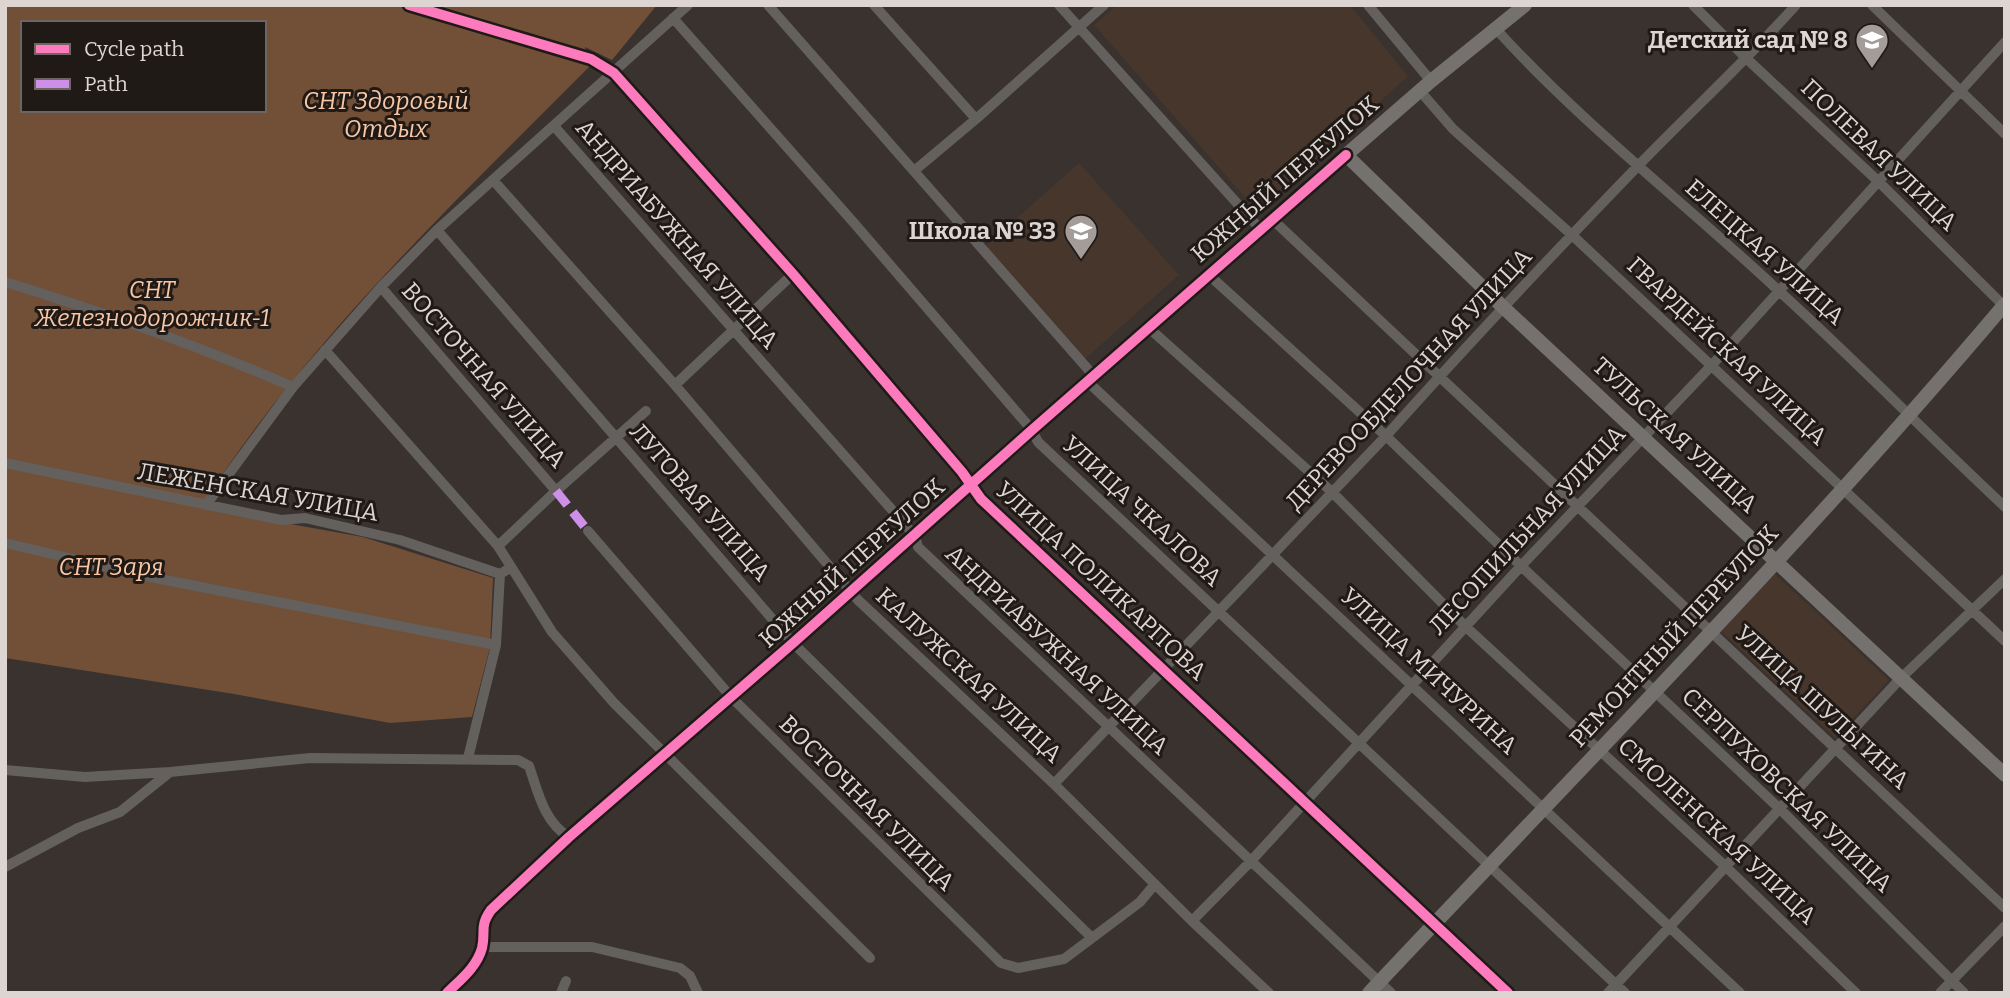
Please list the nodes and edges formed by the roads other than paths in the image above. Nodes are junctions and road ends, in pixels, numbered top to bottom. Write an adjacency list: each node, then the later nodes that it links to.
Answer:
1 (410, 5): 17 (street, УЛИЦА ПОЛИКАРПОВА)
2 (688, 5): 12 (street)
3 (768, 5): 25 (street, УЛИЦА МИЧУРИНА)
4 (1059, 5): 13 (street)
5 (1104, 5): 13 (street)
6 (1368, 5): 18 (street, ГВАРДЕЙСКАЯ УЛИЦА)
7 (1525, 5): 14 (main road, ЮЖНЫЙ ПЕРЕУЛОК)
8 (1693, 5): 16 (street, ПОЛЕВАЯ УЛИЦА)
9 (1796, 5): 16 (street, ДЕРЕВООБДЕЛОЧНАЯ УЛИЦА)
10 (1872, 5): 19 (street)
11 (881, 8): 20 (street)
12 (673, 18): 17 (street); 49 (street, УЛИЦА ЧКАЛОВА)
13 (1079, 28): 20 (street); 30 (street)
14 (1496, 29): 18 (main road, ЮЖНЫЙ ПЕРЕУЛОК); 24 (street, ЕЛЕЦКАЯ УЛИЦА)
15 (2005, 42): 19 (street, ЛЕСОПИЛЬНАЯ УЛИЦА)
16 (1747, 59): 24 (street, ДЕРЕВООБДЕЛОЧНАЯ УЛИЦА); 27 (street, ПОЛЕВАЯ УЛИЦА)
17 (614, 73): 21 (street); 32 (street, УЛИЦА ПОЛИКАРПОВА)
18 (1426, 86): 23 (main road, ЮЖНЫЙ ПЕРЕУЛОК); 31 (street, ГВАРДЕЙСКАЯ УЛИЦА)
19 (1959, 91): 22 (street); 27 (street, ЛЕСОПИЛЬНАЯ УЛИЦА)
20 (976, 119): 25 (street)
21 (554, 126): 26 (street); 40 (street, АНДРИАБУЖНАЯ УЛИЦА)
22 (2005, 134)
23 (1346, 155): 28 (street, ЮЖНЫЙ ПЕРЕУЛОК); 38 (main road, ТУЛЬСКАЯ УЛИЦА)
24 (1638, 165): 31 (street, ДЕРЕВООБДЕЛОЧНАЯ УЛИЦА); 36 (street, ЕЛЕЦКАЯ УЛИЦА)
25 (914, 171): 44 (street, УЛИЦА МИЧУРИНА)
26 (493, 180): 29 (street); 45 (street, КАЛУЖСКАЯ УЛИЦА)
27 (1879, 182): 36 (street, ЛЕСОПИЛЬНАЯ УЛИЦА); 37 (street, ПОЛЕВАЯ УЛИЦА)
28 (1273, 220): 30 (street, ЮЖНЫЙ ПЕРЕУЛОК); 43 (street, УЛИЦА ШУЛЬГИНА)
29 (437, 230): 35 (street); 52 (street, ЛУГОВАЯ УЛИЦА)
30 (1261, 230): 33 (street, ЮЖНЫЙ ПЕРЕУЛОК)
31 (1572, 235): 38 (street, ДЕРЕВООБДЕЛОЧНАЯ УЛИЦА); 42 (street, ГВАРДЕЙСКАЯ УЛИЦА)
32 (793, 274): 40 (street); 54 (street, УЛИЦА ПОЛИКАРПОВА)
33 (1210, 276): 39 (street, ЮЖНЫЙ ПЕРЕУЛОК); 50 (street, СЕРПУХОВСКАЯ УЛИЦА)
34 (5, 282): 46 (street)
35 (381, 287): 41 (street); 56 (street, ВОСТОЧНАЯ УЛИЦА)
36 (1780, 291): 42 (street, ЛЕСОПИЛЬНАЯ УЛИЦА); 48 (street, ЕЛЕЦКАЯ УЛИЦА)
37 (2004, 305): 48 (main road, РЕМОНТНЫЙ ПЕРЕУЛОК)
38 (1504, 307): 43 (street, ДЕРЕВООБДЕЛОЧНАЯ УЛИЦА); 51 (main road, ТУЛЬСКАЯ УЛИЦА)
39 (1150, 329): 44 (street, ЮЖНЫЙ ПЕРЕУЛОК); 57 (street, СМОЛЕНСКАЯ УЛИЦА)
40 (734, 331): 45 (street); 62 (street, АНДРИАБУЖНАЯ УЛИЦА)
41 (325, 350): 46 (street); 64 (street)
42 (1712, 365): 51 (street, ЛЕСОПИЛЬНАЯ УЛИЦА); 55 (street, ГВАРДЕЙСКАЯ УЛИЦА)
43 (1438, 378): 50 (street, ДЕРЕВООБДЕЛОЧНАЯ УЛИЦА); 60 (street, УЛИЦА ШУЛЬГИНА)
44 (1091, 379): 49 (street, ЮЖНЫЙ ПЕРЕУЛОК); 65 (street, УЛИЦА МИЧУРИНА)
45 (675, 385): 71 (street, КАЛУЖСКАЯ УЛИЦА)
46 (293, 387): 58 (street)
47 (646, 411): 52 (street)
48 (1907, 415): 55 (main road, РЕМОНТНЫЙ ПЕРЕУЛОК); 59 (street, ЕЛЕЦКАЯ УЛИЦА)
49 (1032, 430): 54 (street, ЮЖНЫЙ ПЕРЕУЛОК); 73 (street, УЛИЦА ЧКАЛОВА)
50 (1387, 436): 57 (street, ДЕРЕВООБДЕЛОЧНАЯ УЛИЦА); 67 (street, СЕРПУХОВСКАЯ УЛИЦА)
51 (1643, 437): 60 (street, ЛЕСОПИЛЬНАЯ УЛИЦА); 66 (main road, ТУЛЬСКАЯ УЛИЦА)
52 (617, 438): 56 (street); 77 (street, ЛУГОВАЯ УЛИЦА)
53 (5, 463): 58 (street, ЛЕЖЕНСКАЯ УЛИЦА)
54 (971, 485): 62 (street, ЮЖНЫЙ ПЕРЕУЛОК); 79 (street, УЛИЦА ПОЛИКАРПОВА)
55 (1843, 490): 66 (main road, РЕМОНТНЫЙ ПЕРЕУЛОК); 72 (street, ГВАРДЕЙСКАЯ УЛИЦА)
56 (556, 491): 64 (street)
57 (1332, 492): 65 (street, ДЕРЕВООБДЕЛОЧНАЯ УЛИЦА); 74 (street, СМОЛЕНСКАЯ УЛИЦА)
58 (206, 505): 69 (street, ЛЕЖЕНСКАЯ УЛИЦА)
59 (2005, 507)
60 (1577, 508): 67 (street, ЛЕСОПИЛЬНАЯ УЛИЦА); 75 (street, УЛИЦА ШУЛЬГИНА)
61 (588, 531): 83 (street, ВОСТОЧНАЯ УЛИЦА)
62 (915, 536): 71 (street, ЮЖНЫЙ ПЕРЕУЛОК); 84 (street, АНДРИАБУЖНАЯ УЛИЦА)
63 (5, 544): 78 (street)
64 (498, 546): 68 (street)
65 (1273, 554): 73 (street, ДЕРЕВООБДЕЛОЧНАЯ УЛИЦА); 81 (street, УЛИЦА МИЧУРИНА)
66 (1775, 560): 75 (main road, РЕМОНТНЫЙ ПЕРЕУЛОК); 80 (main road, ТУЛЬСКАЯ УЛИЦА)
67 (1521, 566): 74 (street, ЛЕСОПИЛЬНАЯ УЛИЦА); 82 (street, СЕРПУХОВСКАЯ УЛИЦА)
68 (510, 568): 69 (street); 88 (street)
69 (500, 574): 78 (street)
70 (2005, 579): 72 (street)
71 (851, 592): 77 (street, ЮЖНЫЙ ПЕРЕУЛОК); 93 (street, КАЛУЖСКАЯ УЛИЦА)
72 (1972, 609): 76 (street, ГВАРДЕЙСКАЯ УЛИЦА); 80 (street)
73 (1220, 613): 79 (street, ДЕРЕВООБДЕЛОЧНАЯ УЛИЦА); 85 (street, УЛИЦА ЧКАЛОВА)
74 (1465, 626): 81 (street, ЛЕСОПИЛЬНАЯ УЛИЦА); 87 (street, СМОЛЕНСКАЯ УЛИЦА)
75 (1711, 631): 82 (main road, РЕМОНТНЫЙ ПЕРЕУЛОК); 86 (street, УЛИЦА ШУЛЬГИНА)
76 (2005, 641)
77 (793, 643): 83 (street, ЮЖНЫЙ ПЕРЕУЛОК); 108 (street, ЛУГОВАЯ УЛИЦА)
78 (496, 645): 89 (street)
79 (1165, 670): 84 (street, ДЕРЕВООБДЕЛОЧНАЯ УЛИЦА); 94 (street, УЛИЦА ПОЛИКАРПОВА)
80 (1901, 678): 86 (street); 92 (main road, ТУЛЬСКАЯ УЛИЦА)
81 (1412, 684): 85 (street, ЛЕСОПИЛЬНАЯ УЛИЦА); 95 (street, УЛИЦА МИЧУРИНА)
82 (1654, 693): 87 (main road, РЕМОНТНЫЙ ПЕРЕУЛОК); 96 (street, СЕРПУХОВСКАЯ УЛИЦА)
83 (731, 697): 88 (street, ЮЖНЫЙ ПЕРЕУЛОК); 108 (street, ВОСТОЧНАЯ УЛИЦА)
84 (1109, 727): 93 (street, ДЕРЕВООБДЕЛОЧНАЯ УЛИЦА); 98 (street, АНДРИАБУЖНАЯ УЛИЦА)
85 (1357, 743): 94 (street, ЛЕСОПИЛЬНАЯ УЛИЦА); 99 (street, УЛИЦА ЧКАЛОВА)
86 (1836, 749): 96 (street); 103 (street, УЛИЦА ШУЛЬГИНА)
87 (1600, 750): 95 (main road, РЕМОНТНЫЙ ПЕРЕУЛОК); 100 (street, СМОЛЕНСКАЯ УЛИЦА)
88 (666, 754): 97 (street, ЮЖНЫЙ ПЕРЕУЛОК); 110 (street)
89 (468, 758): 91 (street); 97 (street)
90 (5, 770): 91 (street)
91 (170, 772): 101 (street)
92 (2005, 775)
93 (1054, 784): 102 (street, КАЛУЖСКАЯ УЛИЦА)
94 (1304, 801): 98 (street, ЛЕСОПИЛЬНАЯ УЛИЦА); 105 (street, УЛИЦА ПОЛИКАРПОВА)
95 (1544, 807): 99 (main road, РЕМОНТНЫЙ ПЕРЕУЛОК); 107 (street, УЛИЦА МИЧУРИНА)
96 (1780, 809): 100 (street); 111 (street, СЕРПУХОВСКАЯ УЛИЦА)
97 (569, 837): 109 (street, ЮЖНЫЙ ПЕРЕУЛОК)
98 (1251, 861): 104 (street, ЛЕСОПИЛЬНАЯ УЛИЦА); 113 (street, АНДРИАБУЖНАЯ УЛИЦА)
99 (1489, 865): 105 (main road, РЕМОНТНЫЙ ПЕРЕУЛОК); 114 (street, УЛИЦА ЧКАЛОВА)
100 (1725, 866): 107 (street); 123 (street, СМОЛЕНСКАЯ УЛИЦА)
101 (5, 867)
102 (1155, 884): 104 (street, КАЛУЖСКАЯ УЛИЦА); 108 (street, ВОСТОЧНАЯ УЛИЦА)
103 (2005, 908)
104 (1192, 921): 118 (street, КАЛУЖСКАЯ УЛИЦА)
105 (1434, 923): 113 (main road, РЕМОНТНЫЙ ПЕРЕУЛОК); 120 (street, УЛИЦА ПОЛИКАРПОВА)
106 (2005, 926): 111 (street)
107 (1671, 927): 114 (street); 122 (street, УЛИЦА МИЧУРИНА)
108 (1092, 938)
109 (483, 947): 115 (street, ЮЖНЫЙ ПЕРЕУЛОК); 117 (street)
110 (870, 958)
111 (1953, 980): 124 (street); 125 (street, СЕРПУХОВСКАЯ УЛИЦА)
112 (566, 981): 116 (street)
113 (1374, 987): 119 (street, АНДРИАБУЖНАЯ УЛИЦА)
114 (1612, 988): 121 (street, УЛИЦА ЧКАЛОВА)
115 (447, 993)
116 (561, 993)
117 (698, 993)
118 (1269, 993)
119 (1391, 993)
120 (1508, 993)
121 (1625, 993)
122 (1740, 993)
123 (1856, 993)
124 (1940, 993)
125 (1964, 993)

